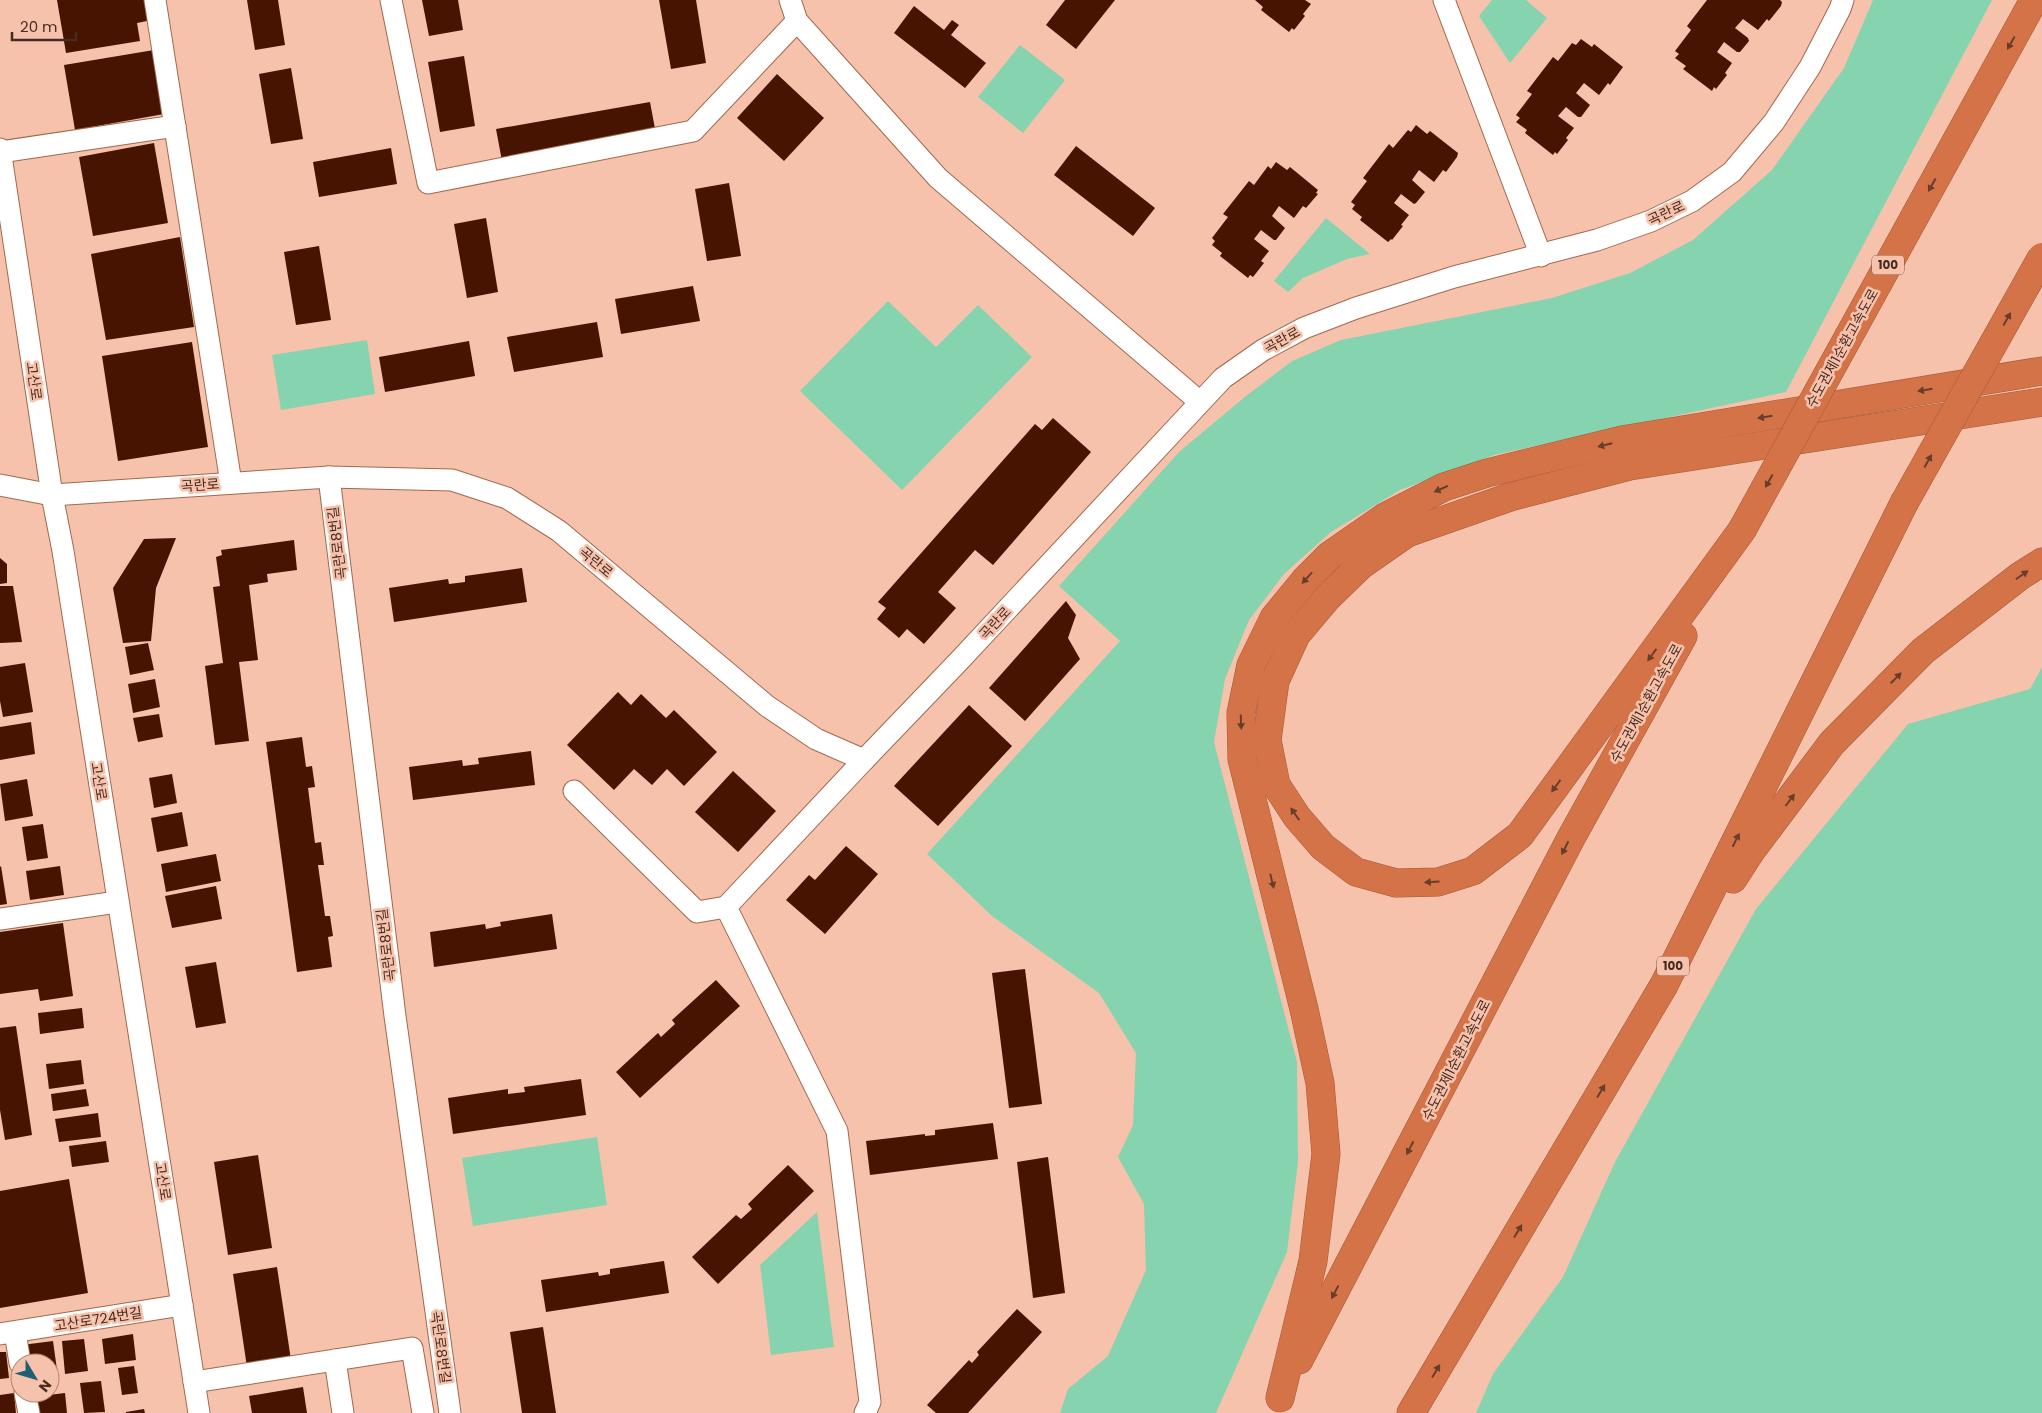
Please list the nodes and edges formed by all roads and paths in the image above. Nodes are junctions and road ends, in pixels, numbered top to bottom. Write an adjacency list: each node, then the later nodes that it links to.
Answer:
1 (155, 0): 8 (street)
2 (391, 0): 7 (street)
3 (790, 0): 7 (street)
4 (1444, 0): 10 (street)
5 (1843, 0): 10 (street, 곡란로)
6 (2034, 0): 19 (highway, 수도권제1순환고속도로 / 100, one-way to 19, bridge)
7 (796, 21): 13 (street)
8 (175, 126): 9 (street); 16 (street)
9 (0, 150): 18 (street, 고산로)
10 (1541, 256): 13 (street, 곡란로)
11 (2042, 256): 26 (highway, 100, one-way to 11, bridge)
12 (2042, 370): 32 (highway, one-way to 32)
13 (1200, 402): 21 (street, 곡란로)
14 (2042, 402): 19 (highway, one-way to 14)
15 (329, 477): 16 (street, 곡란로); 21 (street, 곡란로); 36 (street, 곡란로8번길)
16 (231, 483): 18 (street, 곡란로)
17 (0, 485): 18 (street, 곡란로)
18 (52, 496): 23 (street, 고산로)
19 (1742, 530): 32 (highway, 수도권제1순환고속도로 / 100, one-way to 32)
20 (2042, 562): 26 (highway, one-way to 20)
21 (864, 760): 24 (street)
22 (574, 791): 24 (street)
23 (117, 902): 25 (street); 27 (street, 고산로)
24 (726, 907): 37 (street)
25 (0, 919)
26 (1664, 985): 38 (highway, 100, one-way to 26)
27 (182, 1305): 28 (street, 고산로724번길); 31 (street, 고산로)
28 (7, 1333): 29 (street, 고산로724번길)
29 (16, 1353)
30 (335, 1360): 31 (street); 34 (street); 35 (street)
31 (194, 1382): 33 (street, 고산로)
32 (1277, 1405)
33 (199, 1413)
34 (343, 1413)
35 (423, 1413)
36 (450, 1413)
37 (865, 1413)
38 (1411, 1413)

